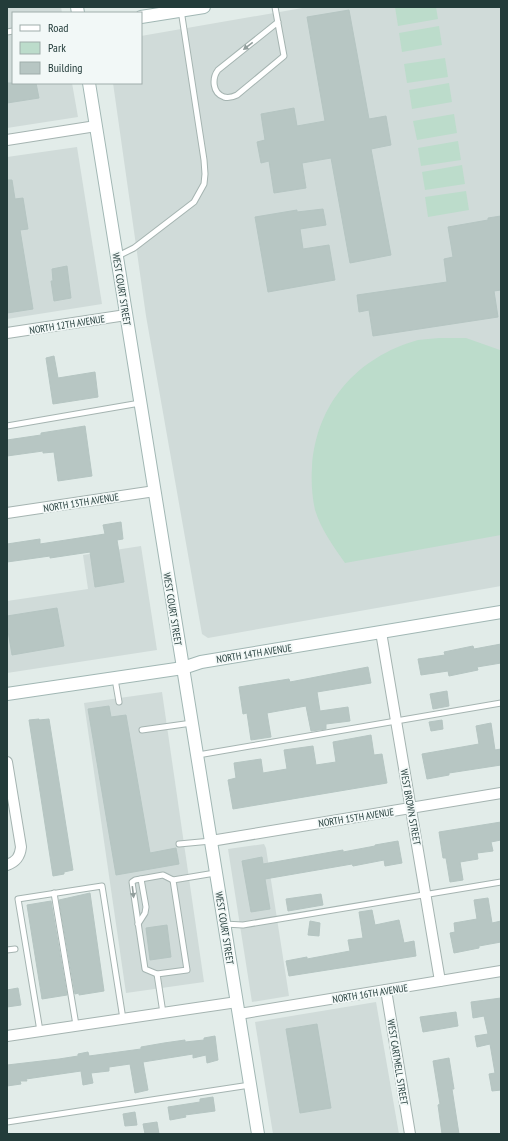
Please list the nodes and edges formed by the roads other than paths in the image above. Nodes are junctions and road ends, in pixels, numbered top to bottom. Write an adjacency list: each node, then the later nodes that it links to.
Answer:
1 (204, 7): 3 (main road)
2 (275, 7): 5 (lane)
3 (181, 9): 4 (main road); 9 (lane)
4 (142, 17)
5 (278, 22): 5 (lane, one-way to 5)
6 (89, 84): 7 (main road, WEST COURT STREET)
7 (96, 126): 8 (street); 9 (main road, WEST COURT STREET)
8 (7, 140)
9 (117, 256): 10 (main road, WEST COURT STREET)
10 (126, 315): 11 (street, NORTH 12TH AVENUE); 12 (main road, WEST COURT STREET)
11 (7, 333)
12 (140, 403): 13 (lane); 14 (main road, WEST COURT STREET)
13 (7, 426)
14 (155, 491): 15 (street, NORTH 13TH AVENUE); 18 (main road, WEST COURT STREET)
15 (7, 513)
16 (501, 612): 17 (main road, NORTH 14TH AVENUE)
17 (381, 632): 18 (main road, NORTH 14TH AVENUE); 23 (street, WEST BROWN STREET)
18 (183, 668): 19 (main road, NORTH 14TH AVENUE); 24 (main road, WEST COURT STREET)
19 (115, 678): 20 (main road, NORTH 14TH AVENUE); 21 (lane)
20 (7, 694)
21 (119, 702)
22 (501, 703): 23 (lane)
23 (396, 721): 26 (lane); 30 (street, WEST BROWN STREET)
24 (192, 723): 25 (lane); 26 (main road, WEST COURT STREET)
25 (142, 730)
26 (197, 755): 31 (main road, WEST COURT STREET)
27 (7, 762): 28 (street)
28 (9, 782): 33 (street)
29 (501, 793): 30 (street, NORTH 15TH AVENUE)
30 (411, 808): 31 (street, NORTH 15TH AVENUE); 39 (street, WEST BROWN STREET)
31 (211, 841): 32 (lane); 34 (main road, WEST COURT STREET)
32 (179, 844)
33 (7, 865)
34 (216, 873): 36 (lane); 41 (main road, WEST COURT STREET)
35 (141, 879): 36 (lane); 40 (lane); 40 (lane, one-way to 40)
36 (173, 880): 45 (lane)
37 (501, 882): 39 (lane)
38 (54, 893): 51 (lane); 52 (lane); 53 (lane)
39 (426, 895): 41 (lane); 46 (street, WEST BROWN STREET)
40 (138, 924): 45 (lane)
41 (224, 924): 48 (main road, WEST COURT STREET)
42 (15, 949): 43 (lane)
43 (7, 950)
44 (501, 971): 46 (street, NORTH 16TH AVENUE)
45 (157, 974): 49 (lane)
46 (440, 981): 47 (street, NORTH 16TH AVENUE)
47 (386, 990): 50 (street, NORTH 16TH AVENUE); 58 (street, WEST CARTMELL STREET)
48 (237, 1002): 49 (street); 50 (main road, WEST COURT STREET)
49 (163, 1013): 51 (street)
50 (239, 1014): 55 (main road, WEST COURT STREET)
51 (123, 1019): 52 (street)
52 (76, 1025): 53 (street)
53 (40, 1031): 54 (street)
54 (7, 1036)
55 (250, 1085): 56 (lane); 57 (main road, WEST COURT STREET)
56 (7, 1122)
57 (258, 1134)
58 (410, 1134)

